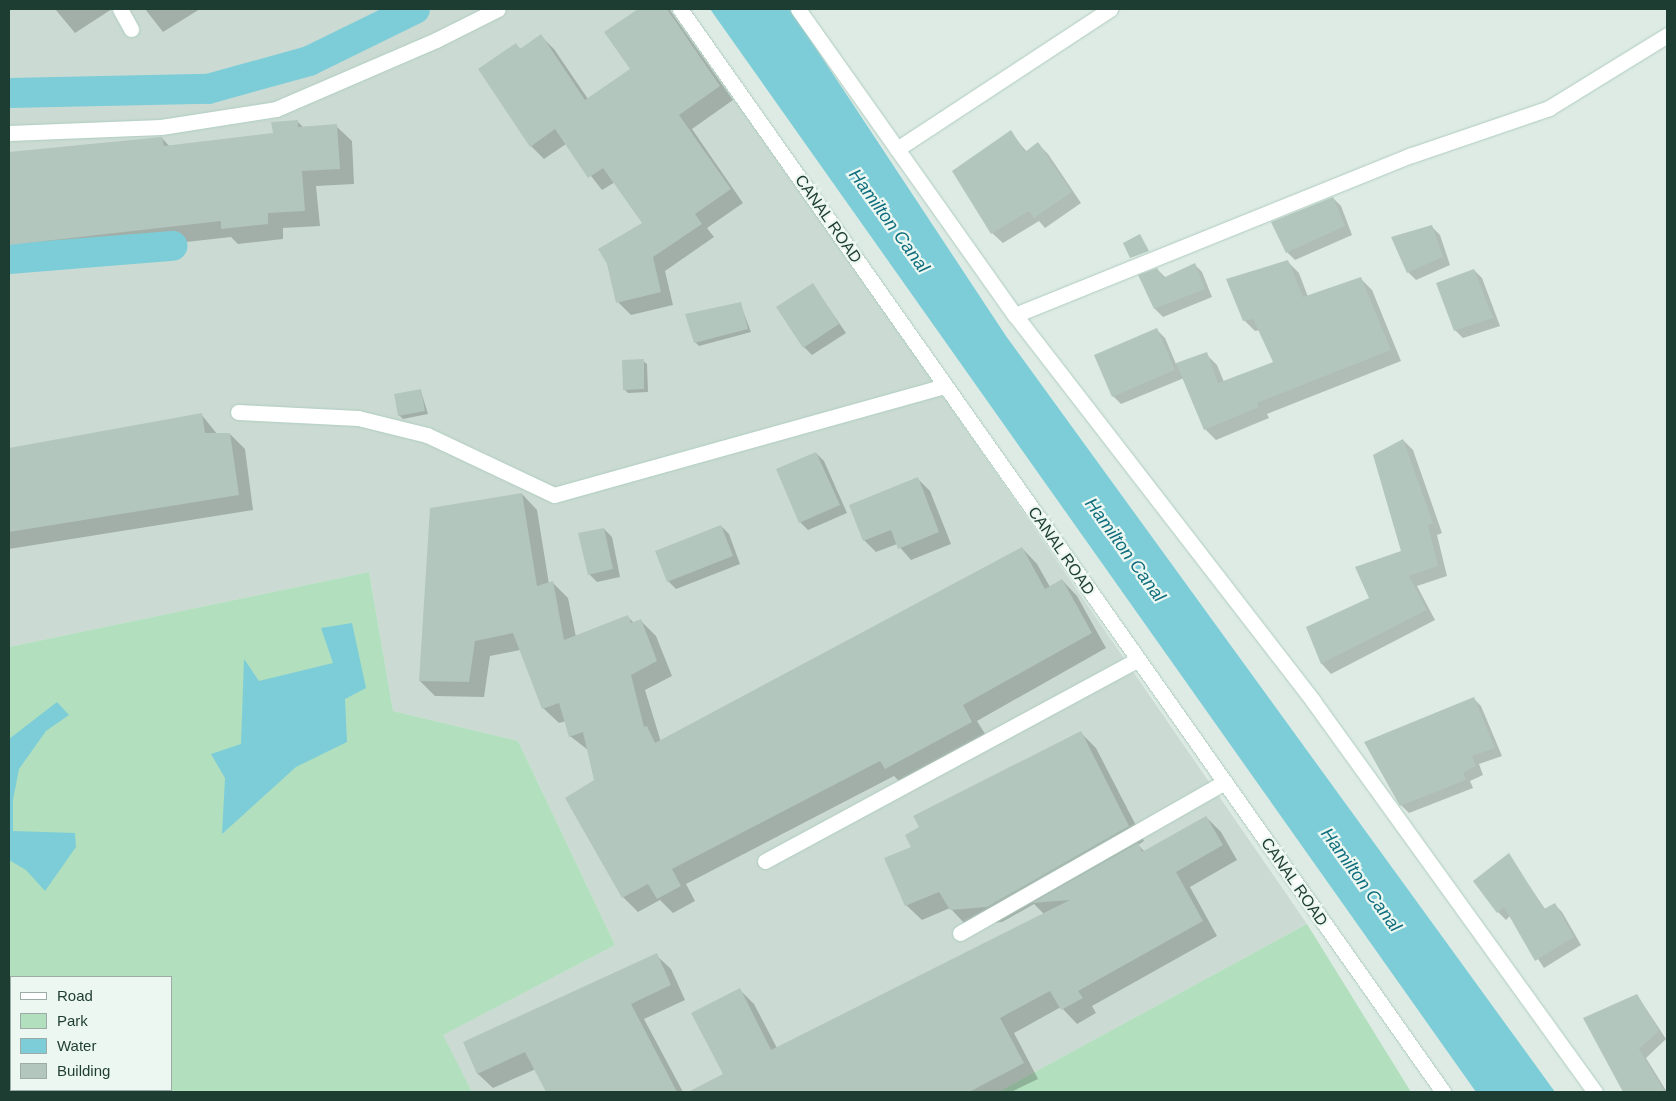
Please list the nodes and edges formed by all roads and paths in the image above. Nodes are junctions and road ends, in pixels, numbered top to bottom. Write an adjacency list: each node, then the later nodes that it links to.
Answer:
1 (120, 9): 6 (street)
2 (498, 9): 8 (street)
3 (680, 9): 11 (street, CANAL ROAD)
4 (798, 9): 9 (street)
5 (1110, 9): 9 (street)
6 (132, 28)
7 (1667, 35): 10 (street)
8 (9, 133)
9 (897, 149): 10 (street)
10 (1015, 316): 18 (street)
11 (945, 386): 12 (street); 13 (street, CANAL ROAD)
12 (238, 412)
13 (1138, 659): 14 (street, CANAL ROAD); 15 (street)
14 (1225, 782): 16 (street); 17 (street, CANAL ROAD)
15 (765, 861)
16 (960, 933)
17 (1443, 1092)
18 (1595, 1092)

